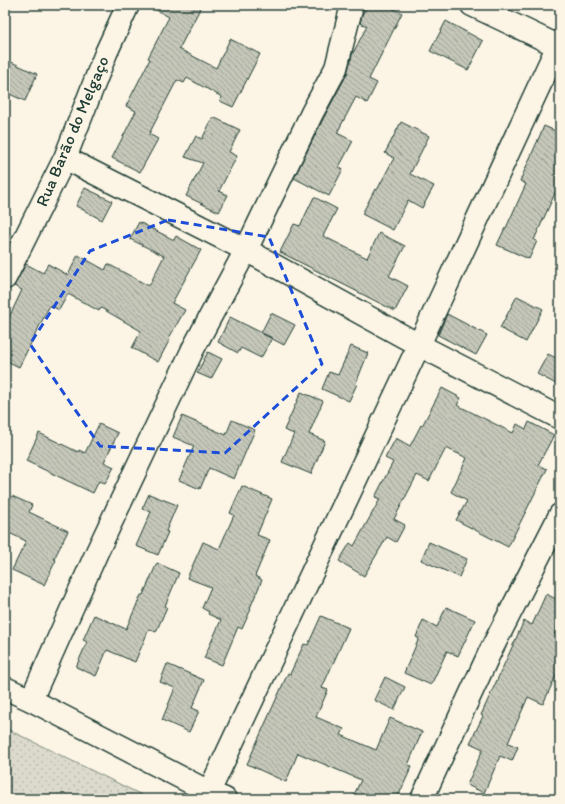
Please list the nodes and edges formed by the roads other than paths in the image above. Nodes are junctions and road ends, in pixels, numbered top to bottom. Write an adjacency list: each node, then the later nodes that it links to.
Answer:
1 (128, 5): 5 (street, Rua Barão do Melgaço)
2 (352, 5): 6 (street)
3 (472, 5): 4 (street)
4 (559, 45): 8 (street)
5 (65, 158): 6 (street); 7 (street, Rua Barão do Melgaço)
6 (246, 250): 8 (street); 12 (street)
7 (5, 278)
8 (419, 345): 9 (street); 13 (street)
9 (560, 418)
10 (560, 516): 14 (street)
11 (5, 688): 12 (street)
12 (31, 700): 13 (street)
13 (217, 795)
14 (422, 799)

